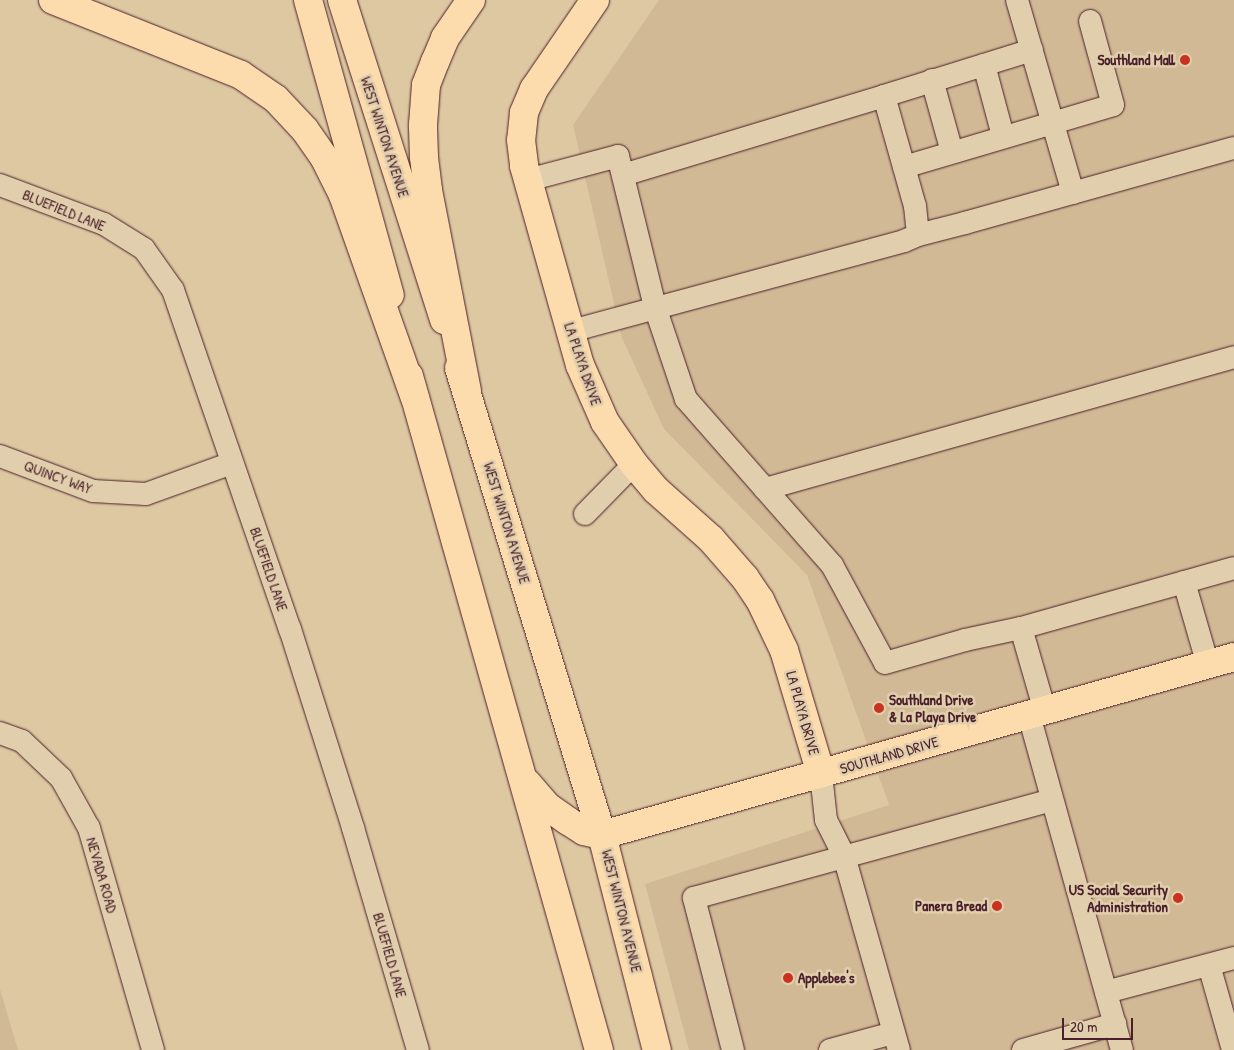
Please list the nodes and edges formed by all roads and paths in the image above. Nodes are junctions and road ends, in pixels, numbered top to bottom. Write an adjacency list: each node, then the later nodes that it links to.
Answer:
1 (53, 0): 26 (main road)
2 (308, 0): 26 (main road)
3 (342, 0): 25 (main road, WEST WINTON AVENUE)
4 (471, 0): 25 (main road)
5 (594, 0): 18 (main road, LA PLAYA DRIVE)
6 (1017, 0): 8 (street)
7 (1090, 21): 12 (street)
8 (1032, 50): 9 (street); 12 (street)
9 (984, 65): 10 (street); 13 (street)
10 (932, 80): 11 (street); 15 (street)
11 (884, 96): 16 (street); 17 (street)
12 (1052, 122): 13 (street); 20 (street)
13 (1003, 136): 15 (street)
14 (1234, 148): 20 (street)
15 (952, 152): 16 (street)
16 (904, 167): 21 (street)
17 (623, 175): 18 (street); 22 (street)
18 (528, 180): 23 (main road, LA PLAYA DRIVE)
19 (0, 185): 28 (street, BLUEFIELD LANE)
20 (1073, 193): 21 (street)
21 (918, 234): 22 (street)
22 (655, 307): 23 (street); 30 (street)
23 (571, 331): 29 (main road, LA PLAYA DRIVE)
24 (1234, 357): 30 (street)
25 (467, 391): 42 (main road, WEST WINTON AVENUE)
26 (415, 398): 40 (main road)
27 (0, 456): 28 (street, QUINCY WAY)
28 (232, 463): 50 (street, BLUEFIELD LANE)
29 (634, 464): 31 (street); 39 (main road, LA PLAYA DRIVE)
30 (765, 488): 34 (street)
31 (585, 514)
32 (1234, 568): 33 (street)
33 (1184, 582): 34 (street); 36 (street)
34 (1021, 628): 37 (street)
35 (1234, 657): 36 (main road, SOUTHLAND DRIVE)
36 (1208, 665): 37 (main road, SOUTHLAND DRIVE)
37 (1037, 713): 39 (main road, SOUTHLAND DRIVE); 41 (street)
38 (0, 733): 49 (street, NEVADA ROAD)
39 (821, 774): 42 (main road, SOUTHLAND DRIVE); 43 (street)
40 (523, 778): 42 (main road); 51 (main road)
41 (1052, 800): 43 (street); 46 (street)
42 (602, 835): 52 (main road, WEST WINTON AVENUE)
43 (844, 856): 48 (street); 53 (street)
44 (1234, 958): 45 (street)
45 (1209, 965): 46 (street); 57 (street)
46 (1106, 992): 47 (street)
47 (1115, 1024): 55 (street); 56 (street)
48 (896, 1041): 54 (street)
49 (153, 1050)
50 (418, 1050)
51 (599, 1050)
52 (657, 1050)
53 (733, 1050)
54 (830, 1050)
55 (1023, 1050)
56 (1122, 1050)
57 (1234, 1050)

